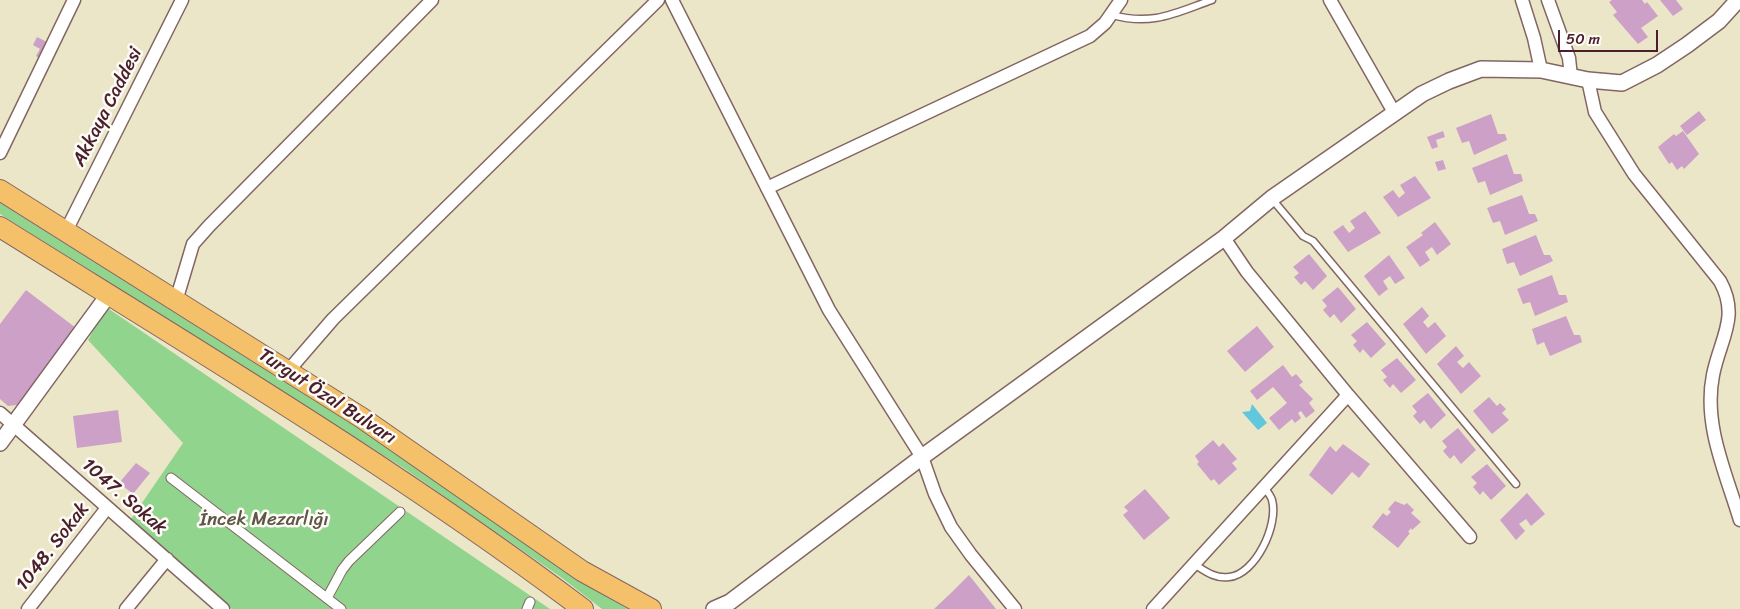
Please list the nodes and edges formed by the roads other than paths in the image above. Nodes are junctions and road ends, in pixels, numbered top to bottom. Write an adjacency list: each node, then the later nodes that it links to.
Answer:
1 (74, 0): 17 (street)
2 (182, 0): 22 (street, Akkaya Caddesi)
3 (432, 0): 25 (street)
4 (658, 0): 26 (street)
5 (672, 0): 18 (street)
6 (1121, 0): 12 (street)
7 (1212, 0): 12 (lane)
8 (1330, 0): 16 (street)
9 (1522, 0): 13 (street)
10 (1548, 0): 14 (street)
11 (1738, 0): 15 (street)
12 (1112, 15): 18 (street)
13 (1541, 70): 14 (street); 16 (street)
14 (1571, 77): 15 (street)
15 (1588, 80): 37 (street)
16 (1395, 114): 20 (street)
17 (0, 153)
18 (767, 188): 31 (street)
19 (0, 190): 22 (main road, Turgut Özal Bulvarı)
20 (1272, 198): 23 (street); 33 (lane)
21 (1, 229): 24 (main road, Turgut Özal Bulvarı)
22 (66, 231): 25 (main road, Turgut Özal Bulvarı)
23 (1224, 238): 27 (street); 31 (street)
24 (109, 294): 29 (street); 43 (main road, Turgut Özal Bulvarı)
25 (176, 301): 26 (main road, Turgut Özal Bulvarı)
26 (288, 371): 48 (main road, Turgut Özal Bulvarı)
27 (1348, 395): 34 (street); 38 (street)
28 (0, 413): 29 (street, 1047. Sokak)
29 (14, 425): 30 (street); 35 (street, 1047. Sokak)
30 (0, 444)
31 (922, 457): 42 (street); 50 (street)
32 (171, 478): 41 (street)
33 (1516, 484)
34 (1264, 487): 40 (street); 40 (lane)
35 (107, 508): 39 (street, 1047. Sokak); 44 (street, 1048. Sokak)
36 (400, 512): 41 (street)
37 (1740, 520)
38 (1470, 537)
39 (167, 559): 45 (street); 46 (street, 1047. Sokak)
40 (1194, 564): 51 (street)
41 (327, 598): 47 (street)
42 (729, 605): 49 (street)
43 (574, 606)
44 (28, 609)
45 (126, 609)
46 (223, 609)
47 (341, 609)
48 (651, 609)
49 (714, 609)
50 (1015, 609)
51 (1153, 609)

